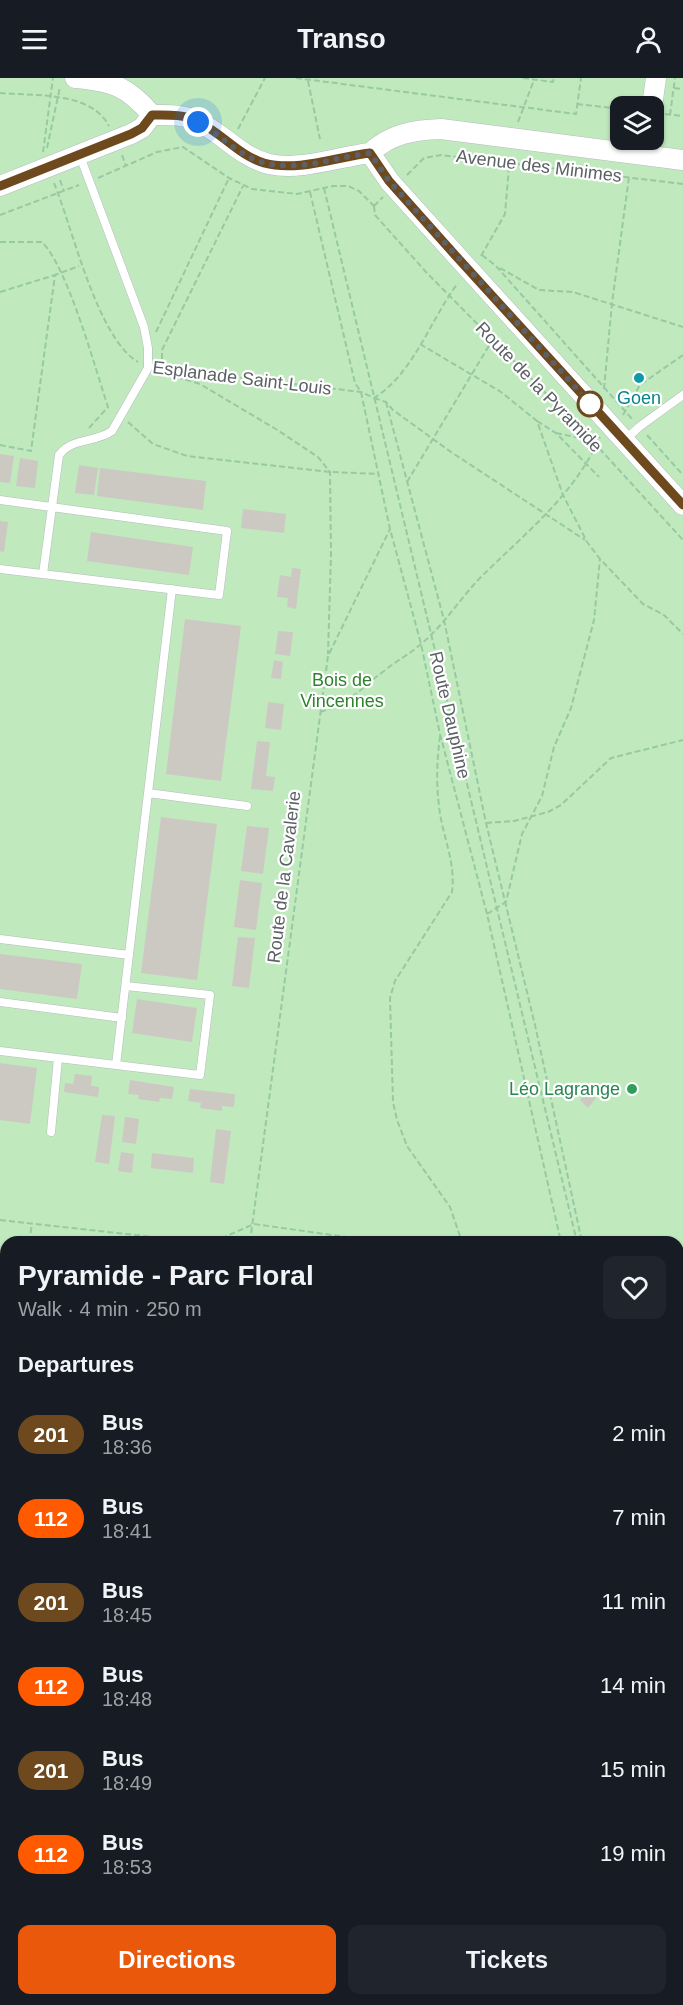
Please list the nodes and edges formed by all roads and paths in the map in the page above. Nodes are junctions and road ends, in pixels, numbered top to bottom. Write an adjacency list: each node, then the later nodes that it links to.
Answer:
1 (53, 78): 16 (path)
2 (265, 78): 25 (path)
3 (296, 78): 9 (path)
4 (522, 78): 10 (path)
5 (554, 78): 10 (path)
6 (581, 78): 18 (path)
7 (657, 78): 15 (street)
8 (675, 78): 12 (path)
9 (307, 79): 19 (path); 26 (path)
10 (534, 80): 19 (path)
11 (67, 82): 17 (path); 21 (street)
12 (674, 88): 13 (path); 22 (path)
13 (683, 89)
14 (0, 93): 16 (path)
15 (654, 96)
16 (51, 97): 17 (path); 17 (path)
17 (58, 98): 23 (path)
18 (577, 104): 19 (path); 20 (path)
19 (523, 107): 24 (path)
20 (610, 108)
21 (152, 115): 31 (street); 32 (street)
22 (683, 116)
23 (110, 128)
24 (516, 128)
25 (238, 129)
26 (320, 139)
27 (610, 144): 31 (street, Avenue des Minimes)
28 (173, 147): 35 (path)
29 (655, 150): 33 (street, Avenue des Minimes)
30 (121, 152): 35 (path)
31 (370, 153): 53 (street, Route de la Pyramide)
32 (80, 155): 45 (street); 64 (lane)
33 (683, 160)
34 (509, 161): 37 (path, Avenue des Minimes); 41 (path, Avenue des Minimes); 53 (path)
35 (126, 166): 38 (path)
36 (59, 177): 47 (path)
37 (629, 177): 43 (path, Avenue des Minimes); 60 (path)
38 (97, 178)
39 (229, 178): 64 (path)
40 (53, 179): 49 (path, Esplanade Saint-Louis)
41 (403, 179)
42 (82, 184): 47 (path)
43 (683, 184)
44 (243, 185): 67 (path)
45 (0, 186)
46 (324, 188): 73 (path, Route Dauphine)
47 (64, 190): 49 (path)
48 (310, 192): 71 (path, Route Dauphine)
49 (58, 193): 51 (path); 54 (path, Esplanade Saint-Louis)
50 (385, 196): 59 (path, Route de la Pyramide)
51 (0, 215)
52 (0, 242): 56 (path)
53 (476, 263): 55 (path); 59 (path); 77 (street, Route de la Pyramide)
54 (80, 266): 56 (path); 66 (path, Esplanade Saint-Louis)
55 (496, 266): 60 (path); 70 (path)
56 (62, 273): 57 (path); 82 (path)
57 (55, 275): 58 (path); 83 (path)
58 (1, 293)
59 (449, 294): 62 (path, Route de la Pyramide); 63 (path)
60 (612, 303): 61 (path); 70 (path)
61 (683, 327)
62 (493, 339): 68 (path); 80 (path, Route de la Pyramide)
63 (420, 344): 68 (path); 73 (path)
64 (148, 348): 66 (lane)
65 (683, 355): 77 (path)
66 (148, 368): 67 (path, Esplanade Saint-Louis); 75 (lane)
67 (162, 368): 71 (path, Esplanade Saint-Louis)
68 (471, 373): 76 (path); 81 (path)
69 (177, 377): 86 (path)
70 (604, 389): 77 (path)
71 (361, 392): 73 (path, Esplanade Saint-Louis); 87 (path, Route Dauphine)
72 (683, 395): 78 (lane)
73 (374, 398): 74 (path, Esplanade Saint-Louis); 104 (path, Route Dauphine)
74 (386, 402): 81 (path); 90 (path)
75 (122, 416): 82 (lane); 86 (path)
76 (537, 421): 79 (path); 91 (path)
77 (620, 427): 78 (lane); 78 (path); 93 (street, Route de la Pyramide)
78 (639, 427): 88 (path)
79 (556, 432): 80 (path); 85 (path)
80 (588, 436): 84 (path, Route de la Pyramide); 84 (path)
81 (432, 439): 90 (path); 95 (path)
82 (76, 441): 94 (lane)
83 (0, 445)
84 (596, 445): 85 (path); 97 (path, Route de la Pyramide)
85 (587, 464): 89 (path); 91 (path)
86 (330, 472): 87 (path); 107 (path)
87 (378, 474): 96 (path, Route Dauphine)
88 (683, 475)
89 (599, 477)
90 (407, 482): 103 (path)
91 (563, 495): 95 (path); 98 (path)
92 (0, 500): 94 (lane)
93 (683, 505)
94 (52, 508): 101 (lane); 102 (lane)
95 (548, 516): 98 (path); 103 (path)
96 (390, 529): 106 (path, Route Dauphine); 107 (path, Route de la Cavalerie)
97 (683, 540)
98 (587, 542): 99 (path)
99 (600, 559): 105 (path); 113 (path)
100 (0, 569): 101 (lane)
101 (43, 574): 102 (lane)
102 (172, 590): 111 (lane)
103 (444, 620): 104 (path); 114 (path)
104 (431, 634): 106 (path); 116 (path, Route Dauphine)
105 (683, 634)
106 (422, 644): 108 (path); 109 (path, Route Dauphine)
107 (328, 656): 108 (path, Route de la Cavalerie)
108 (320, 712): 129 (path, Route de la Cavalerie)
109 (440, 734): 117 (path, Route Dauphine); 135 (path)
110 (683, 740): 113 (path)
111 (148, 793): 112 (lane); 119 (lane)
112 (247, 806)
113 (532, 817): 114 (path); 115 (path)
114 (486, 823): 115 (path)
115 (506, 902): 116 (path); 138 (path)
116 (496, 908): 117 (path); 137 (path, Route Dauphine)
117 (487, 914): 136 (path, Route Dauphine)
118 (0, 939): 119 (lane)
119 (129, 955): 120 (lane)
120 (126, 986): 122 (lane); 125 (lane)
121 (0, 1002): 122 (lane)
122 (122, 1018): 125 (lane)
123 (0, 1051): 124 (lane)
124 (58, 1058): 125 (lane); 126 (lane)
125 (116, 1065)
126 (51, 1132)
127 (0, 1220): 128 (path)
128 (32, 1224): 130 (path); 131 (path)
129 (254, 1224): 132 (path); 133 (path, Route de la Cavalerie); 134 (path)
130 (30, 1236)
131 (143, 1236)
132 (227, 1236)
133 (251, 1236)
134 (339, 1236)
135 (460, 1236)
136 (560, 1236)
137 (576, 1236)
138 (581, 1236)

